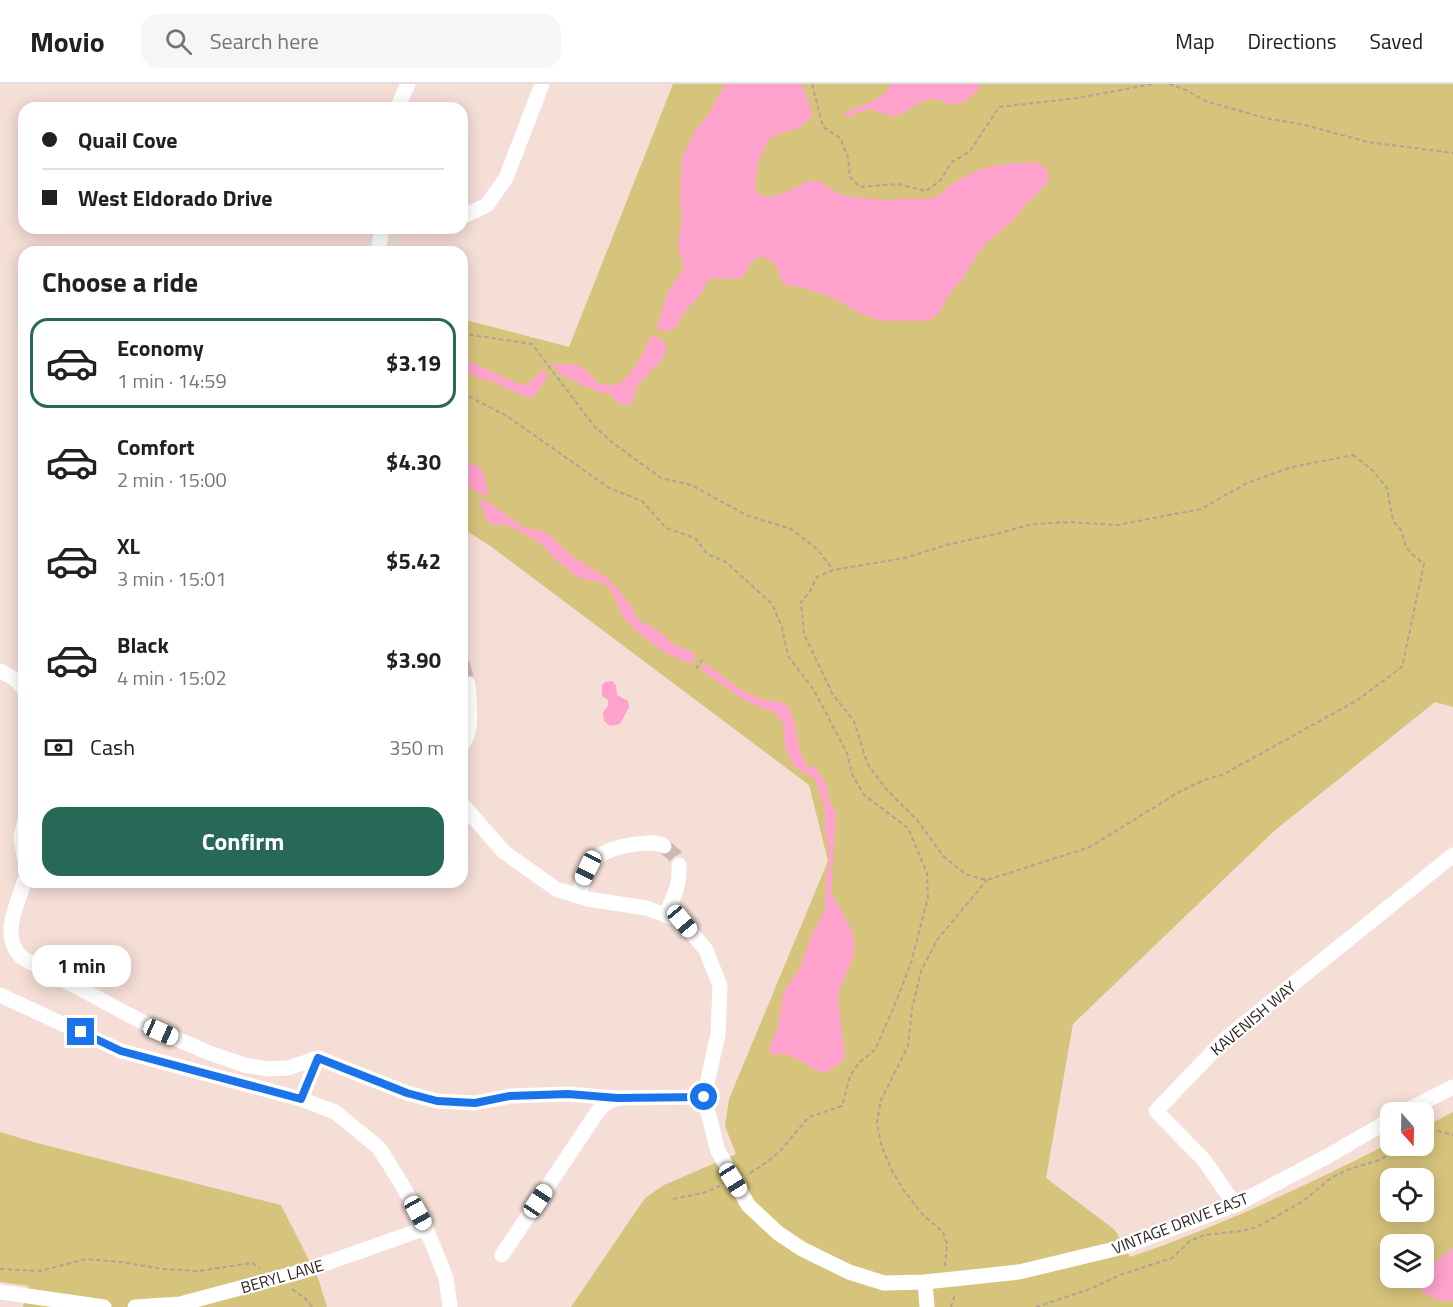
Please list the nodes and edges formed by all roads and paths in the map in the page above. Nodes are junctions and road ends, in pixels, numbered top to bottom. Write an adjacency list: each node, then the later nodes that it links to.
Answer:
1 (408, 84): 6 (street)
2 (542, 84): 8 (street)
3 (812, 84): 4 (path)
4 (1153, 84)
5 (1169, 84): 7 (path)
6 (400, 102)
7 (1453, 153)
8 (468, 213)
9 (468, 336): 11 (path)
10 (468, 396): 37 (path)
11 (833, 570): 22 (path); 22 (path)
12 (702, 660): 13 (path)
13 (696, 669)
14 (0, 671): 15 (street)
15 (18, 683)
16 (468, 684): 17 (street)
17 (468, 736)
18 (468, 811): 24 (street, VINTAGE DRIVE EAST)
19 (664, 846): 24 (street)
20 (1453, 855): 39 (street, KAVENISH WAY)
21 (679, 865): 25 (street)
22 (987, 880): 44 (path)
23 (22, 888): 27 (street)
24 (578, 896): 25 (street, VINTAGE DRIVE EAST)
25 (665, 915): 29 (street, VINTAGE DRIVE EAST)
26 (0, 995): 31 (street)
27 (318, 1058): 30 (street); 31 (street)
28 (1453, 1087): 32 (street)
29 (704, 1097): 30 (street); 37 (street, VINTAGE DRIVE EAST)
30 (617, 1098): 41 (street)
31 (301, 1099): 40 (street)
32 (1424, 1102)
33 (1380, 1126): 39 (street, VINTAGE DRIVE EAST)
34 (1434, 1133): 35 (path)
35 (1453, 1136)
36 (1387, 1156): 53 (path)
37 (733, 1180): 38 (path); 45 (street, VINTAGE DRIVE EAST)
38 (673, 1199)
39 (1235, 1205): 44 (street, VINTAGE DRIVE EAST)
40 (426, 1228): 43 (street, BERYL LANE); 50 (street)
41 (502, 1255)
42 (0, 1269): 43 (path)
43 (279, 1278): 48 (street, BERYL LANE); 49 (path)
44 (949, 1280): 45 (street, VINTAGE DRIVE EAST); 52 (path)
45 (925, 1282): 51 (street)
46 (0, 1292): 47 (street)
47 (104, 1307)
48 (135, 1307)
49 (312, 1307)
50 (450, 1307)
51 (927, 1307)
52 (951, 1307)
53 (1036, 1307)

